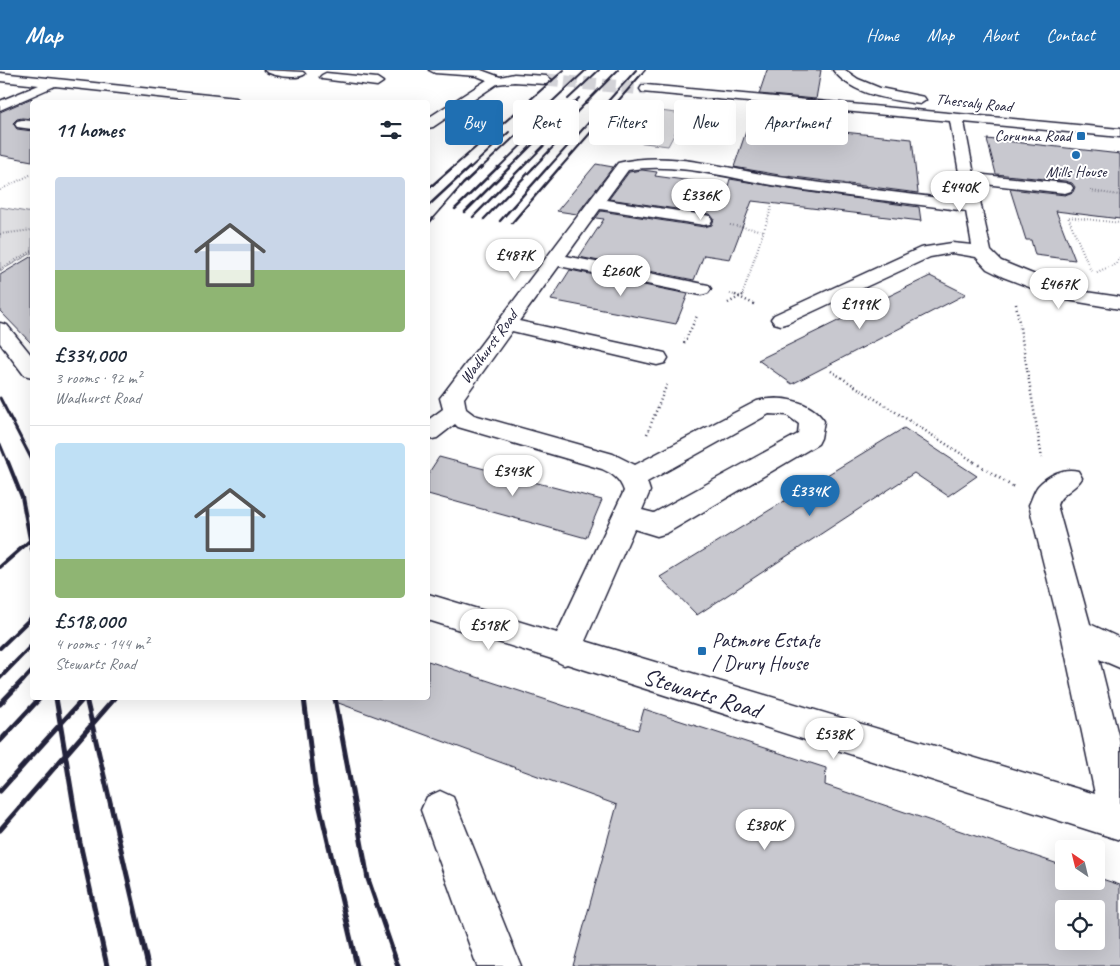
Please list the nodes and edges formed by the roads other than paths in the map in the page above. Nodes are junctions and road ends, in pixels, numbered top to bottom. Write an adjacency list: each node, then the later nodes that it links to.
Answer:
1 (270, 70): 5 (street)
2 (373, 70): 9 (street)
3 (435, 70): 10 (street)
4 (839, 70): 15 (street)
5 (299, 74)
6 (0, 77): 12 (street)
7 (326, 77): 9 (street)
8 (540, 78): 10 (street)
9 (358, 80): 11 (street)
10 (498, 80): 24 (street)
11 (378, 82)
12 (54, 83): 16 (street); 21 (street)
13 (646, 89): 22 (street, Thessaly Road)
14 (845, 89): 15 (street)
15 (883, 92): 17 (street)
16 (161, 94): 18 (street); 19 (street)
17 (909, 98): 20 (street); 22 (street)
18 (148, 100)
19 (217, 100)
20 (934, 101)
21 (0, 106)
22 (912, 114): 23 (street, Thessaly Road)
23 (956, 118): 25 (street, Thessaly Road); 26 (street)
24 (430, 122)
25 (1120, 133)
26 (968, 178): 27 (street); 29 (street)
27 (1065, 188)
28 (596, 203): 29 (street, Wadhurst Road); 30 (street); 32 (street, Wadhurst Road)
29 (974, 206): 31 (street)
30 (704, 220)
31 (982, 252): 34 (street); 35 (street)
32 (554, 259): 33 (street); 36 (street, Wadhurst Road)
33 (701, 289)
34 (1120, 302)
35 (781, 319)
36 (506, 324): 38 (street); 40 (street, Wadhurst Road)
37 (0, 329): 39 (street)
38 (657, 358)
39 (30, 367)
40 (455, 412): 41 (street); 42 (street, Wadhurst Road)
41 (430, 431)
42 (629, 472): 44 (street); 44 (street)
43 (1053, 492): 46 (street)
44 (626, 516): 47 (street)
45 (430, 608): 47 (street, Stewarts Road)
46 (1077, 633): 48 (street); 50 (street)
47 (564, 651): 50 (street, Stewarts Road)
48 (1120, 653)
49 (440, 810): 51 (street)
50 (1120, 821)
51 (499, 966)

